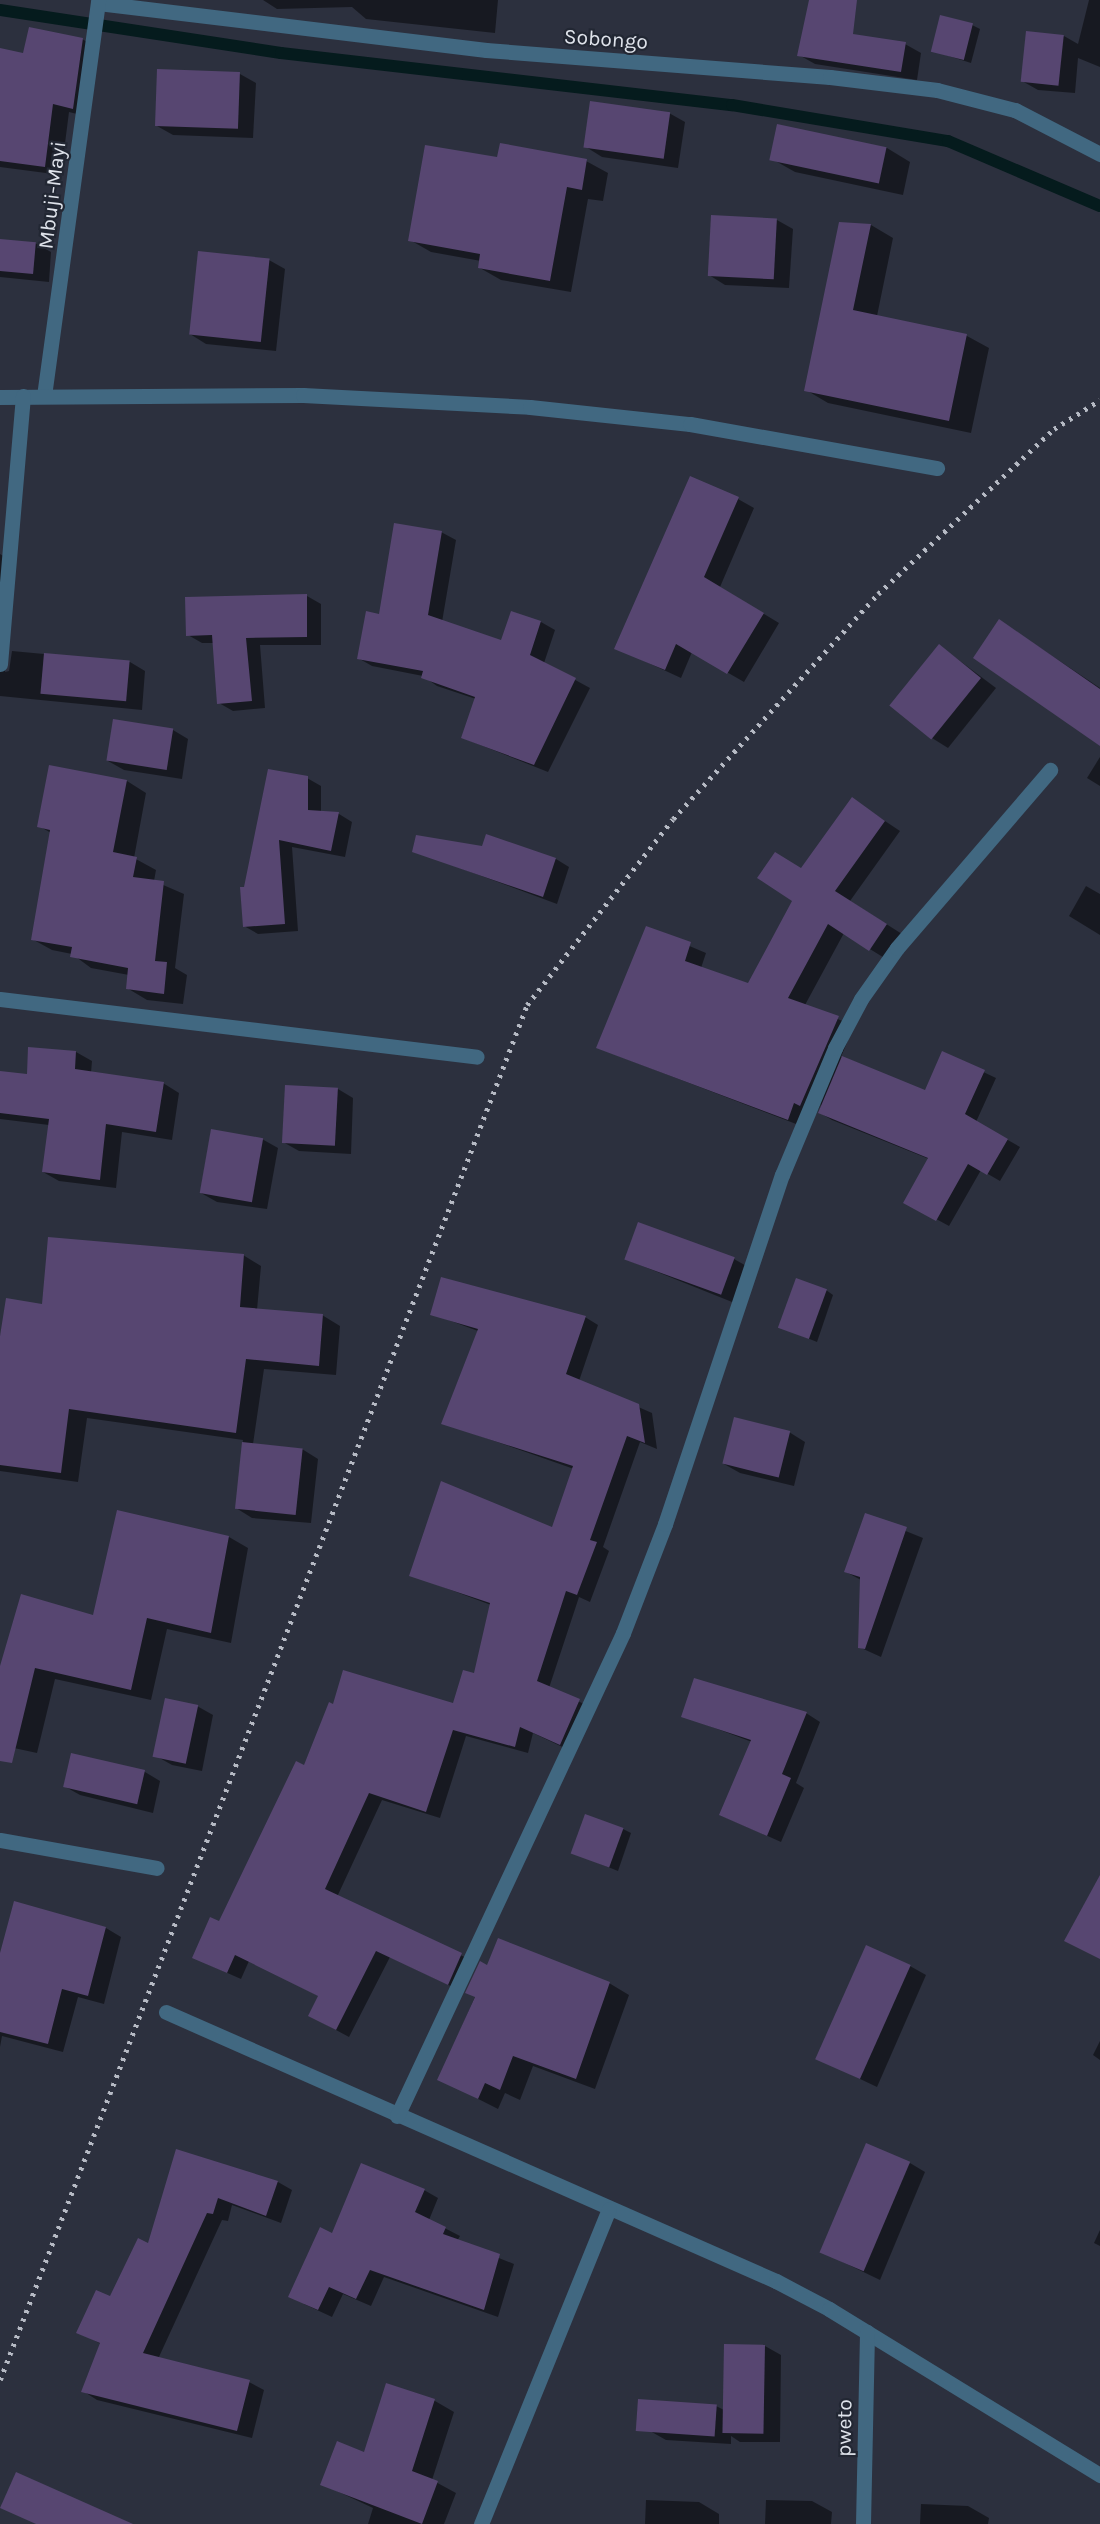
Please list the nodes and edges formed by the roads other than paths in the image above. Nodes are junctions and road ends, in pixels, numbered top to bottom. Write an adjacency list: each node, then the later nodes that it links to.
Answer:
1 (98, 1): 2 (street, Sobongo); 4 (street, Mbuji-Mayi)
2 (1100, 154)
3 (23, 396): 4 (street); 5 (street); 7 (street)
4 (44, 396): 6 (street)
5 (0, 397)
6 (937, 468)
7 (0, 664)
8 (1050, 770): 14 (street)
9 (0, 999): 10 (street)
10 (477, 1057)
11 (0, 1840): 12 (street)
12 (157, 1868)
13 (166, 2012): 14 (street)
14 (397, 2116): 15 (street)
15 (609, 2208): 16 (street); 18 (street)
16 (867, 2332): 17 (street); 19 (street, pweto)
17 (1100, 2475)
18 (481, 2524)
19 (863, 2524)

